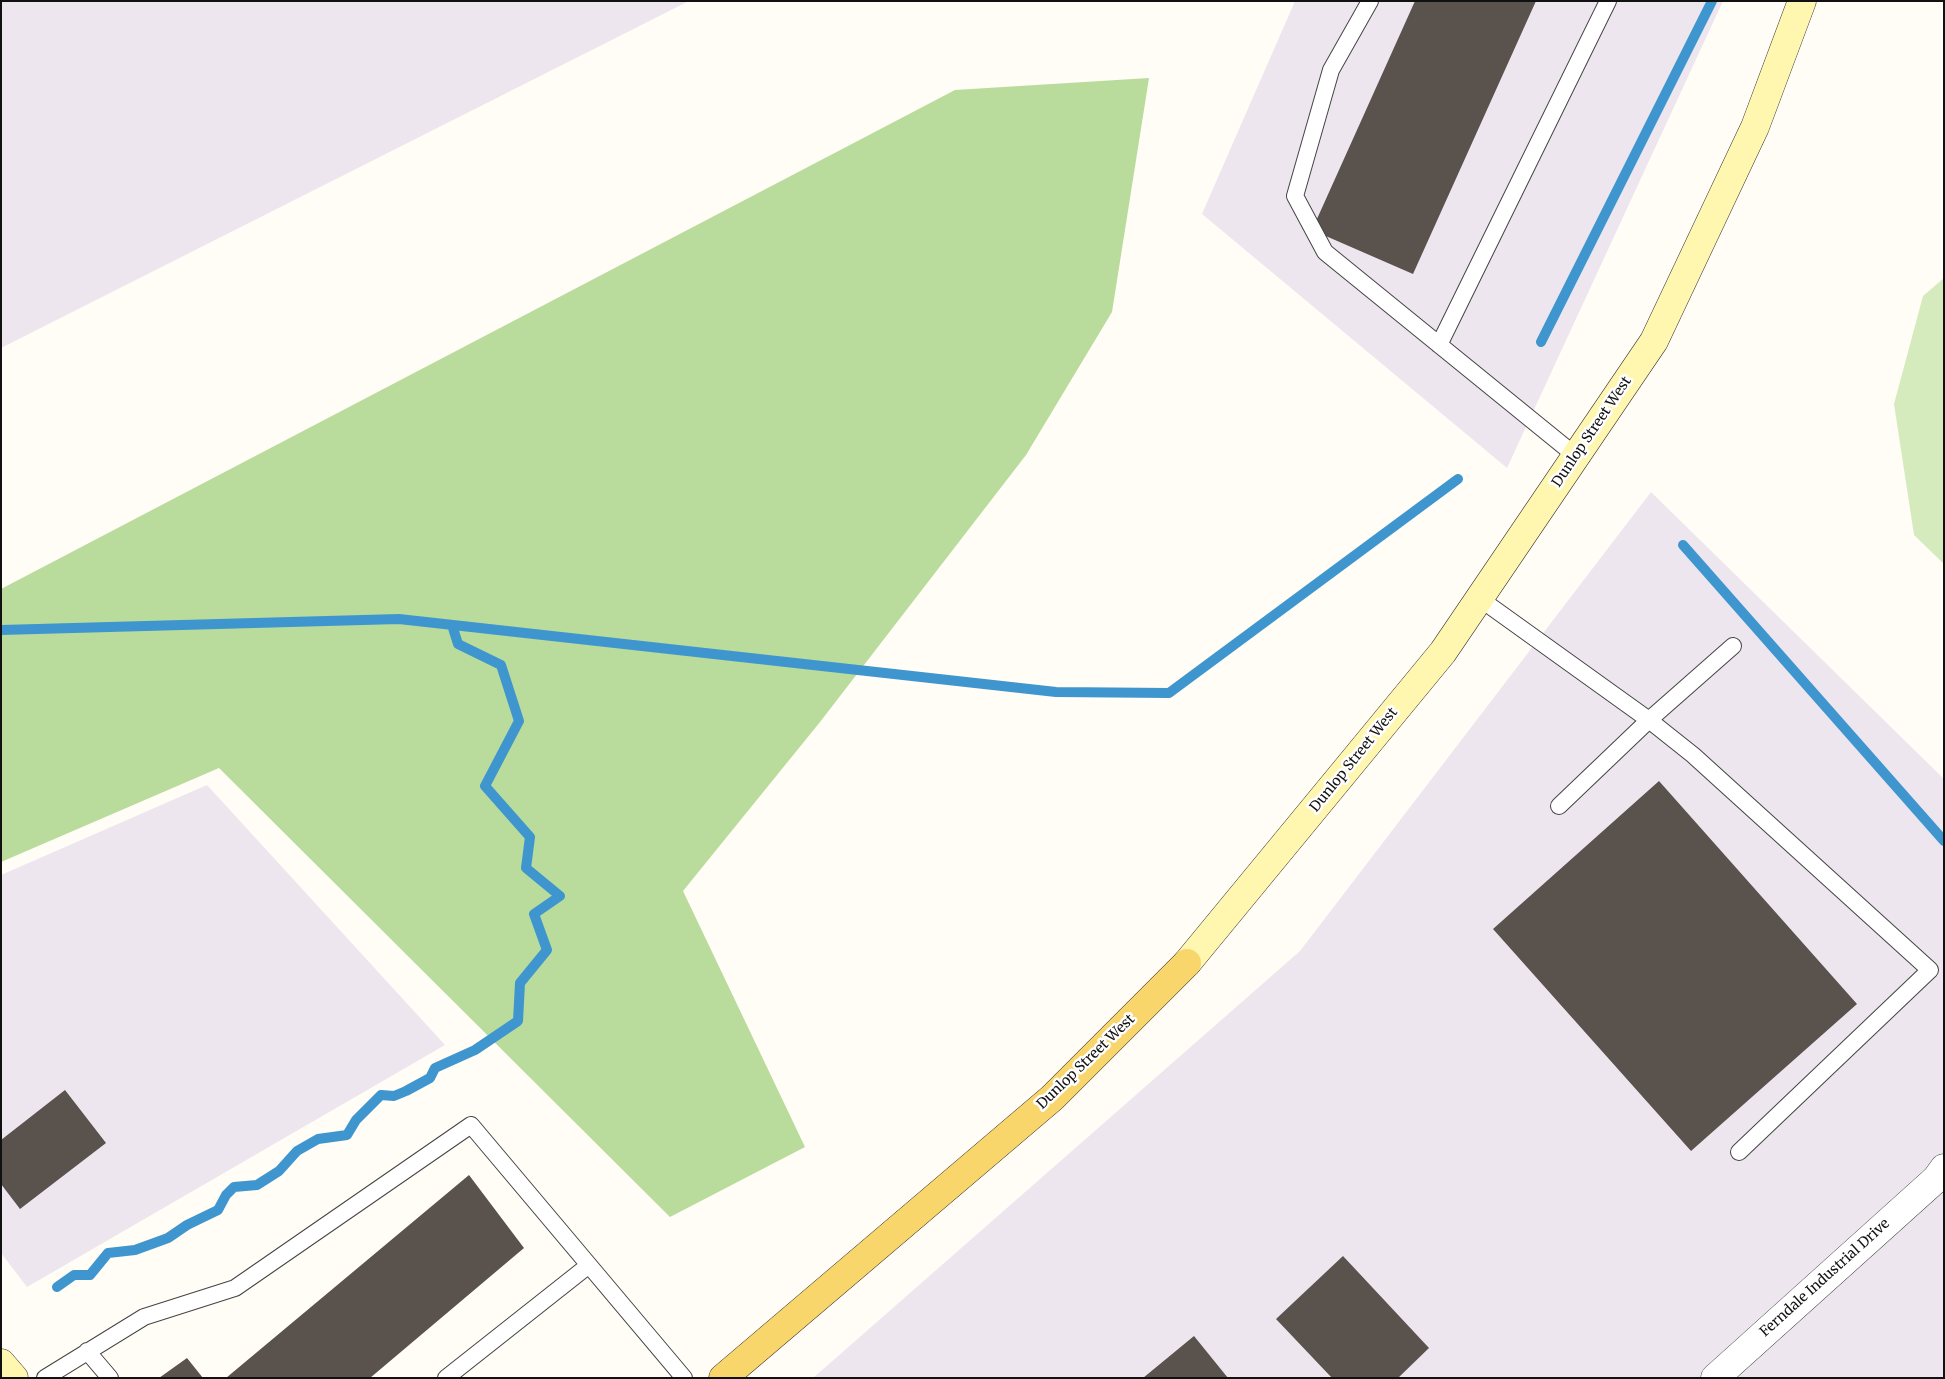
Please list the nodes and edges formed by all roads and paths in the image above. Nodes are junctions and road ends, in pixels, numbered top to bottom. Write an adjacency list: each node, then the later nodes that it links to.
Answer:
1 (1370, 1): 4 (lane)
2 (1608, 1): 4 (lane)
3 (1802, 1): 5 (main road, Dunlop Street West)
4 (1439, 345): 5 (lane)
5 (1576, 456): 6 (main road, Dunlop Street West)
6 (1479, 598): 8 (lane); 20 (main road, Dunlop Street West)
7 (1733, 646): 8 (lane)
8 (1649, 720): 9 (lane); 10 (lane)
9 (1559, 806)
10 (1739, 1152)
11 (1941, 1174): 21 (street, Ferndale Industrial Drive)
12 (589, 1265): 13 (lane); 18 (lane); 19 (lane)
13 (87, 1351): 16 (lane); 17 (lane)
14 (1, 1363): 15 (main road)
15 (14, 1378)
16 (46, 1378)
17 (110, 1378)
18 (446, 1378)
19 (684, 1378)
20 (723, 1378)
21 (1715, 1378)

